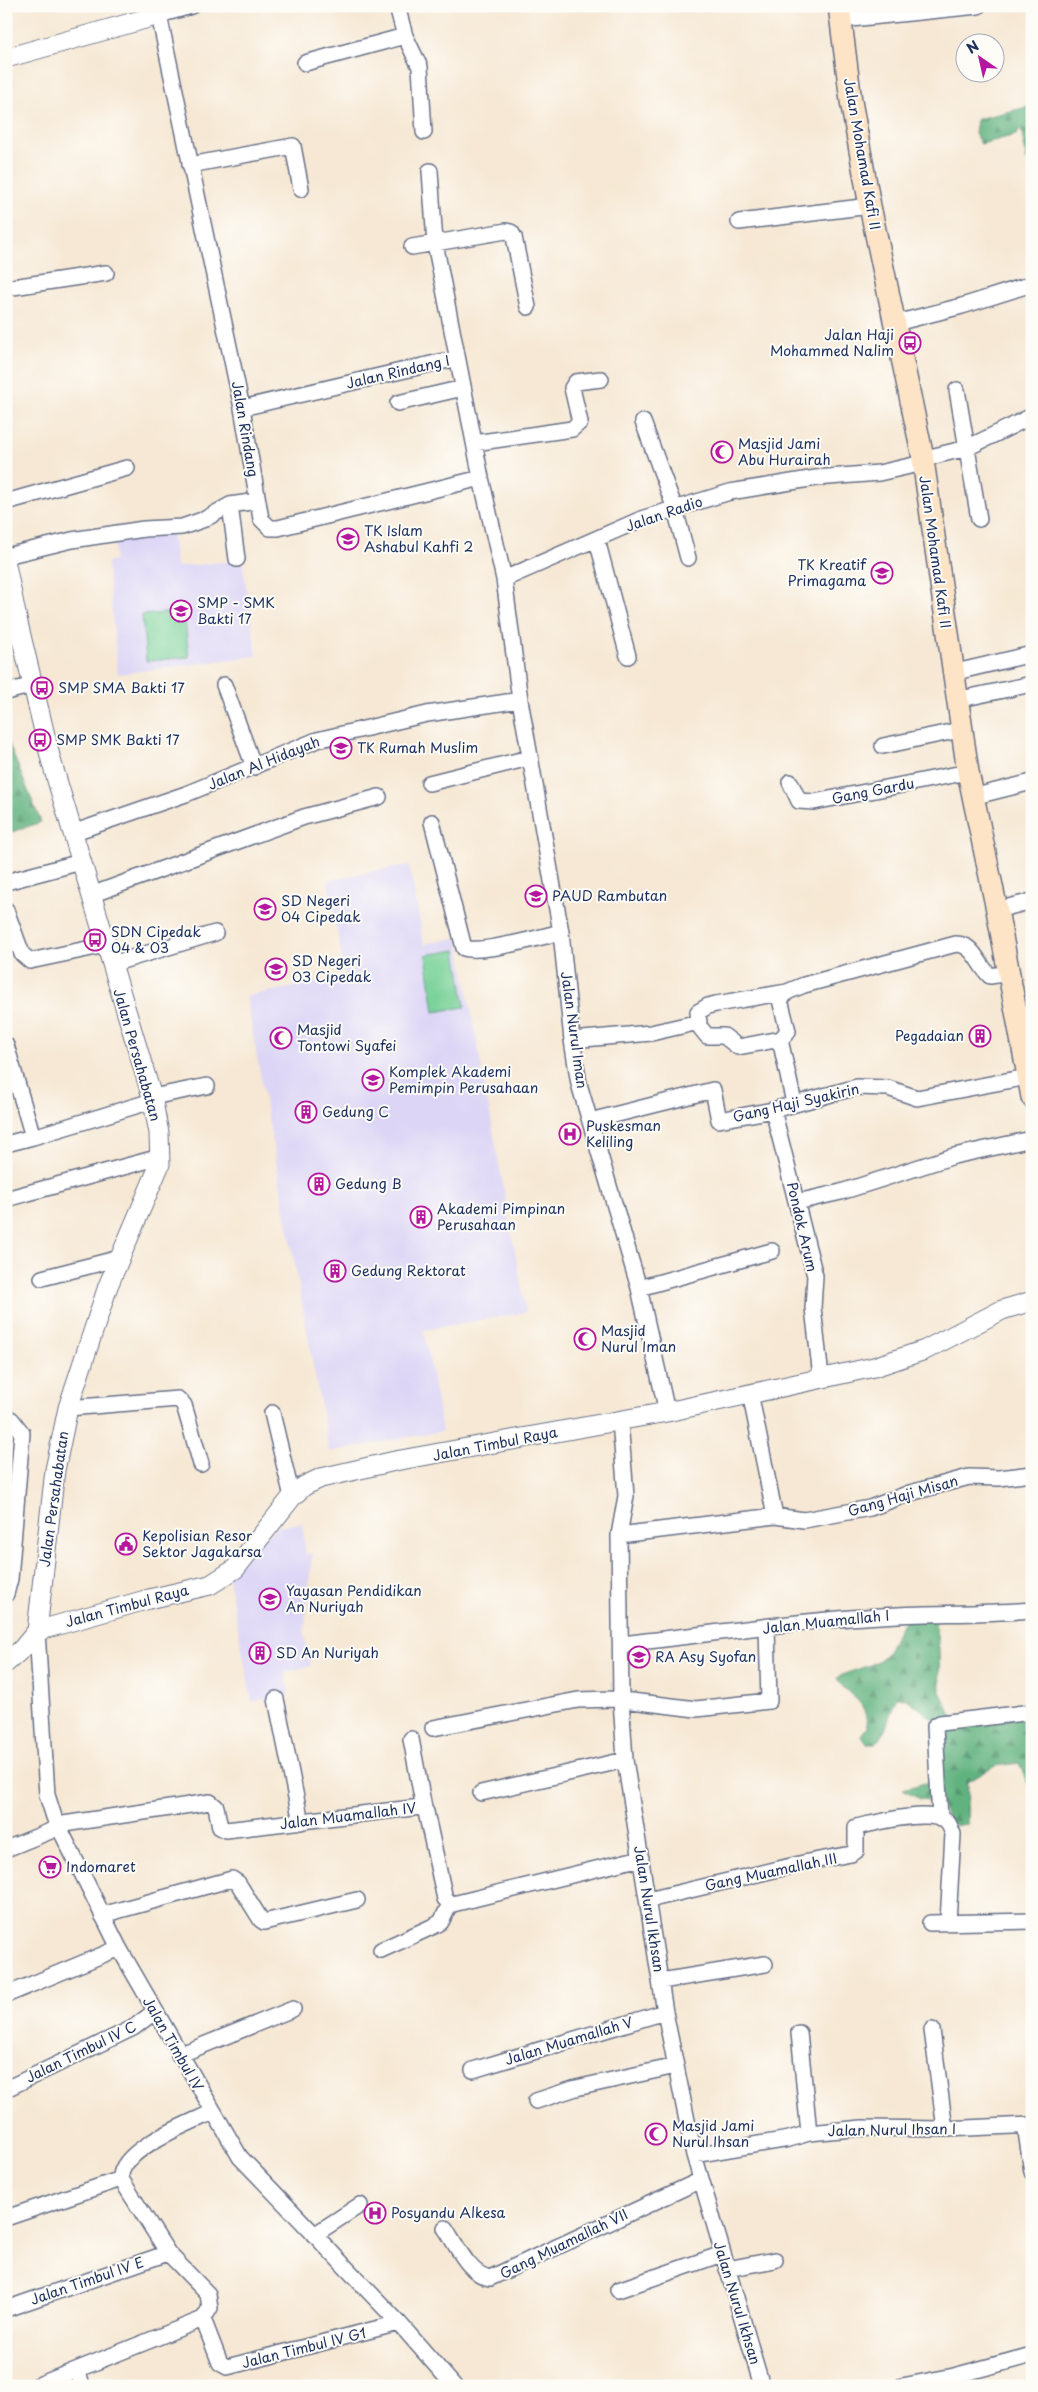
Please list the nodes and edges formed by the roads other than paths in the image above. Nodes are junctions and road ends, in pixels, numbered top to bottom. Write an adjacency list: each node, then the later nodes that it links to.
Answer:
1 (191, 6): 4 (street)
2 (397, 6): 6 (street)
3 (978, 6): 5 (street)
4 (158, 11): 7 (street); 10 (street, Jalan Rindang)
5 (845, 15): 13 (main road, Jalan Mohamad Kafi II)
6 (405, 36): 8 (street); 9 (street)
7 (6, 58)
8 (305, 64)
9 (424, 132)
10 (190, 165): 12 (street); 27 (street, Jalan Rindang)
11 (430, 171): 15 (street, Jalan Rindang I)
12 (301, 189)
13 (870, 206): 14 (street); 21 (main road, Jalan Mohamad Kafi II)
14 (739, 222)
15 (435, 243): 16 (street); 20 (street); 22 (street, Jalan Rindang I)
16 (412, 247)
17 (106, 273): 19 (street)
18 (1032, 284): 21 (street)
19 (6, 288)
20 (528, 308)
21 (901, 322): 32 (main road, Jalan Mohamad Kafi II)
22 (457, 358): 24 (street); 27 (street, Jalan Rindang I)
23 (601, 379): 30 (street)
24 (463, 388): 26 (street); 30 (street)
25 (957, 390): 31 (street)
26 (398, 403)
27 (242, 408): 35 (street, Jalan Rindang)
28 (1032, 416): 31 (street, Jalan Radio)
29 (643, 422): 38 (street)
30 (474, 442): 34 (street)
31 (966, 448): 32 (street, Jalan Radio); 39 (street)
32 (926, 459): 38 (street, Jalan Radio); 49 (main road, Jalan Mohamad Kafi II)
33 (127, 468): 36 (street)
34 (481, 478): 35 (street, Jalan Rindang); 45 (street)
35 (257, 501): 37 (street)
36 (6, 502)
37 (230, 505): 41 (street); 43 (street)
38 (675, 509): 40 (street, Jalan Radio); 42 (street)
39 (979, 519)
40 (597, 540): 45 (street, Jalan Radio); 48 (street)
41 (6, 556)
42 (688, 558)
43 (237, 559)
44 (6, 565): 46 (street, Jalan Persahabatan)
45 (504, 579): 54 (street)
46 (11, 620): 51 (street, Jalan Persahabatan)
47 (1032, 654): 49 (street)
48 (628, 656)
49 (963, 671): 55 (main road, Jalan Mohamad Kafi II)
50 (1032, 684): 55 (street)
51 (34, 685): 53 (street); 67 (street, Jalan Persahabatan)
52 (224, 685): 59 (street)
53 (6, 692)
54 (520, 700): 58 (street, Jalan Nurul Iman); 59 (street, Jalan Al Hidayah)
55 (960, 700): 56 (main road, Jalan Mohamad Kafi II)
56 (960, 730): 57 (street); 60 (main road, Jalan Mohamad Kafi II)
57 (884, 746)
58 (529, 758): 63 (street); 73 (street, Jalan Nurul Iman)
59 (254, 767): 67 (street, Jalan Al Hidayah)
60 (968, 772): 61 (street, Gang Gardu); 64 (main road, Jalan Mohamad Kafi II)
61 (790, 782)
62 (1032, 782): 64 (street)
63 (429, 783)
64 (977, 796): 71 (main road, Jalan Mohamad Kafi II)
65 (379, 797): 70 (street)
66 (432, 822): 73 (street)
67 (72, 833): 68 (street, Jalan Persahabatan)
68 (81, 862): 69 (street); 70 (street, Jalan Persahabatan)
69 (6, 882)
70 (91, 895): 75 (street, Jalan Persahabatan)
71 (1017, 904): 77 (main road, Jalan Mohamad Kafi II)
72 (6, 910): 75 (street)
73 (561, 932): 82 (street, Jalan Nurul Iman)
74 (215, 933): 76 (street)
75 (106, 945): 76 (street, Jalan Persahabatan)
76 (112, 964): 86 (street, Jalan Persahabatan)
77 (1009, 973): 78 (street); 79 (main road, Jalan Mohamad Kafi II)
78 (787, 992): 80 (street); 81 (street)
79 (1026, 1021): 85 (main road, Jalan Mohamad Kafi II)
80 (699, 1022): 81 (street); 82 (street)
81 (781, 1039): 87 (street)
82 (572, 1040): 89 (street, Jalan Nurul Iman)
83 (6, 1046): 90 (street)
84 (207, 1086): 86 (street)
85 (1029, 1087): 87 (street, Gang Haji Syakirin)
86 (152, 1099): 90 (street); 93 (street, Jalan Persahabatan)
87 (794, 1103): 88 (street, Gang Haji Syakirin)
88 (773, 1110): 89 (street, Gang Haji Syakirin); 95 (street, Pondok Arum)
89 (590, 1121): 99 (street, Jalan Nurul Iman)
90 (32, 1137): 92 (street)
91 (1032, 1139): 95 (street)
92 (6, 1144)
93 (160, 1156): 94 (street); 97 (street, Jalan Persahabatan)
94 (6, 1199)
95 (797, 1202): 101 (street, Pondok Arum)
96 (772, 1251): 99 (street)
97 (120, 1258): 98 (street); 103 (street, Jalan Persahabatan)
98 (42, 1278)
99 (639, 1288): 104 (street, Jalan Nurul Iman)
100 (1032, 1301): 101 (street, Jalan Timbul Raya)
101 (821, 1377): 102 (street, Jalan Timbul Raya)
102 (750, 1393): 104 (street, Jalan Timbul Raya); 111 (street)
103 (68, 1408): 108 (street); 116 (street, Jalan Persahabatan)
104 (667, 1412): 107 (street, Jalan Timbul Raya)
105 (272, 1413): 110 (street)
106 (6, 1418): 113 (street)
107 (620, 1420): 110 (street, Jalan Timbul Raya); 112 (street, Jalan Nurul Ikhsan)
108 (201, 1464)
109 (1032, 1474): 111 (street, Gang Haji Misan)
110 (292, 1497): 116 (street, Jalan Timbul Raya)
111 (775, 1516): 112 (street, Gang Haji Misan)
112 (619, 1535): 117 (street, Jalan Nurul Ikhsan)
113 (6, 1594)
114 (1032, 1610): 115 (street, Jalan Muamallah I)
115 (766, 1628): 117 (street, Jalan Muamallah I); 120 (street)
116 (37, 1631): 118 (street, Jalan Timbul Raya); 129 (street, Jalan Timbul IV)
117 (621, 1644): 120 (street, Jalan Nurul Ikhsan)
118 (6, 1663)
119 (276, 1699): 128 (street)
120 (621, 1700): 122 (street); 124 (street, Jalan Nurul Ikhsan)
121 (1032, 1712): 127 (street)
122 (432, 1728)
123 (411, 1739): 126 (street)
124 (625, 1760): 125 (street); 131 (street, Jalan Nurul Ikhsan)
125 (481, 1793)
126 (424, 1808): 128 (street, Jalan Muamallah IV); 134 (street, Jalan Muamallah IV)
127 (940, 1818): 133 (street, Gang Muamallah III); 137 (street)
128 (302, 1822): 129 (street, Jalan Muamallah IV)
129 (57, 1827): 130 (street); 135 (street, Jalan Timbul IV)
130 (6, 1849)
131 (640, 1858): 133 (street, Jalan Nurul Ikhsan); 134 (street)
132 (356, 1900): 135 (street)
133 (648, 1900): 142 (street, Jalan Nurul Ikhsan)
134 (450, 1904): 140 (street)
135 (102, 1915): 139 (street, Jalan Timbul IV)
136 (1032, 1921): 137 (street)
137 (948, 1922): 138 (street)
138 (930, 1923)
139 (119, 1948): 143 (street); 145 (street, Jalan Timbul IV)
140 (381, 1950)
141 (764, 1964): 142 (street)
142 (661, 1981): 146 (street, Jalan Nurul Ikhsan)
143 (6, 1995)
144 (293, 2009): 149 (street)
145 (154, 2012): 149 (street, Jalan Timbul IV); 152 (street, Jalan Timbul IV C)
146 (665, 2012): 150 (street, Jalan Nurul Ikhsan); 151 (street, Jalan Muamallah V)
147 (932, 2030): 156 (street)
148 (799, 2033): 157 (street)
149 (179, 2055): 154 (street, Jalan Timbul IV)
150 (676, 2066): 153 (street); 158 (street, Jalan Nurul Ikhsan)
151 (472, 2070)
152 (6, 2089)
153 (536, 2101)
154 (213, 2112): 160 (street); 165 (street, Jalan Timbul IV)
155 (1028, 2125): 156 (street, Jalan Nurul Ihsan I); 159 (street)
156 (945, 2129): 157 (street, Jalan Nurul Ihsan I)
157 (810, 2133): 158 (street, Jalan Nurul Ihsan I)
158 (694, 2155): 161 (street, Jalan Nurul Ikhsan)
159 (1032, 2172)
160 (121, 2179): 163 (street); 166 (street)
161 (701, 2180): 164 (street, Gang Muamallah VII); 167 (street, Jalan Nurul Ikhsan)
162 (360, 2205): 165 (street)
163 (6, 2218)
164 (445, 2228)
165 (314, 2235): 173 (street, Jalan Timbul IV)
166 (168, 2253): 171 (street, Jalan Timbul IV E); 172 (street)
167 (722, 2254): 169 (street, Jalan Nurul Ikhsan); 170 (street)
168 (775, 2260): 169 (street)
169 (727, 2269): 179 (street, Jalan Nurul Ikhsan)
170 (618, 2290)
171 (6, 2309)
172 (203, 2319): 173 (street, Jalan Timbul IV G1); 175 (street)
173 (399, 2323): 178 (street, Jalan Timbul IV)
174 (1032, 2355): 180 (street)
175 (78, 2370): 176 (street); 177 (street)
176 (36, 2386)
177 (82, 2386)
178 (454, 2386)
179 (762, 2386)
180 (902, 2386)

